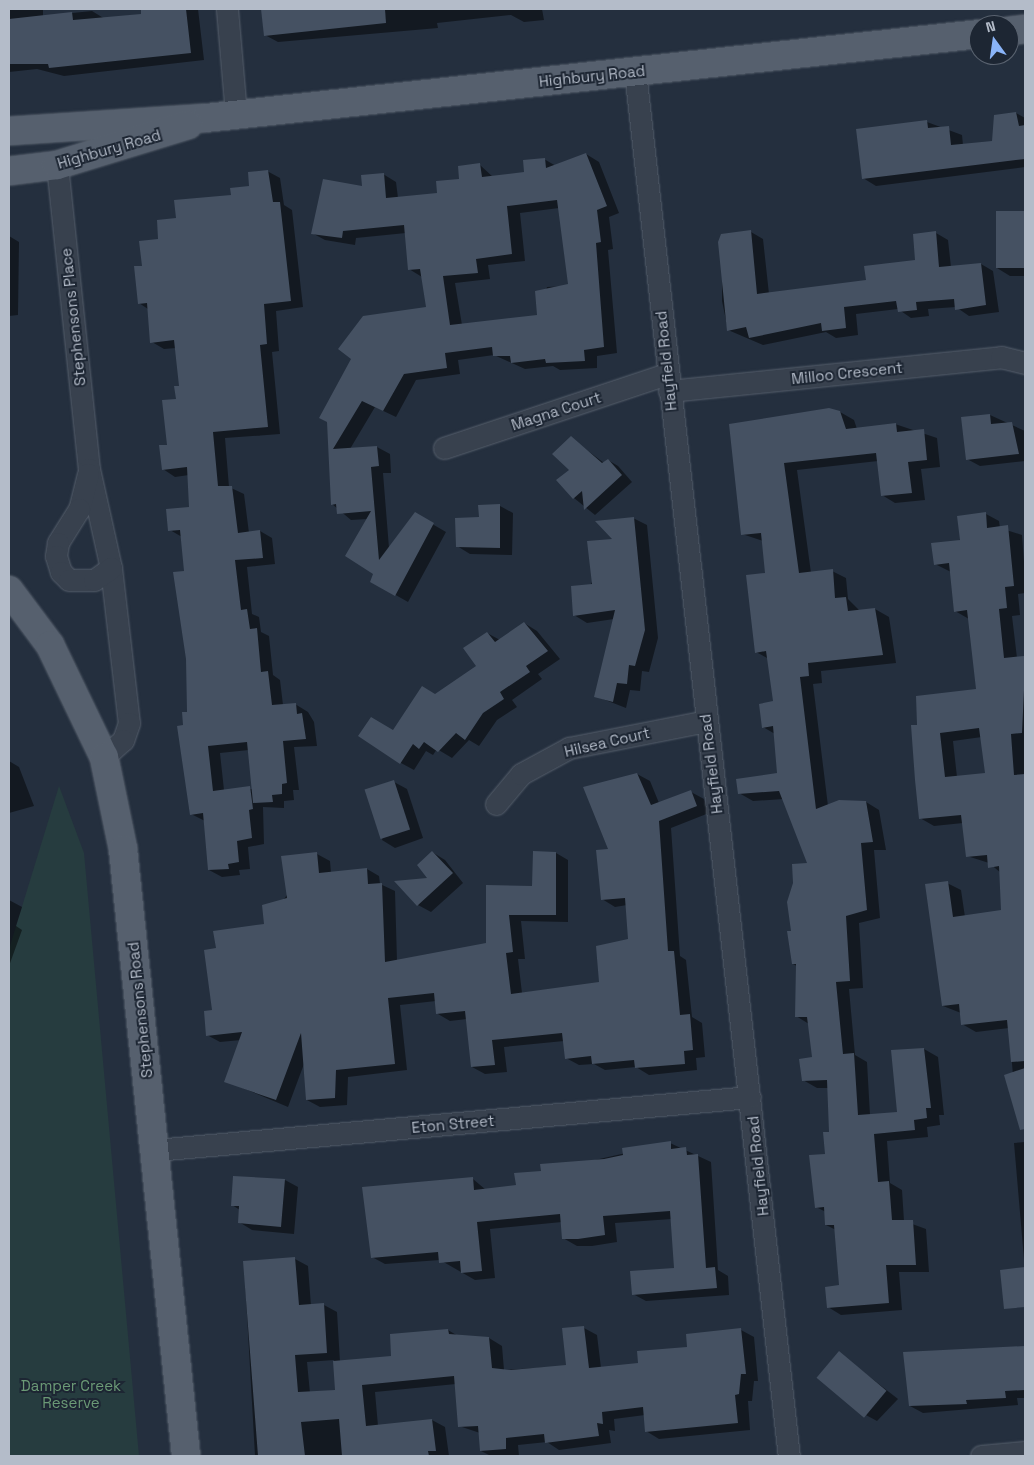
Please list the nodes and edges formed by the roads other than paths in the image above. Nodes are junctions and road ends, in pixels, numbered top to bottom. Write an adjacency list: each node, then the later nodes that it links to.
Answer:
1 (227, 9): 4 (street)
2 (969, 35): 3 (main road, Highbury Road)
3 (634, 72): 4 (main road, Highbury Road); 11 (street, Hayfield Road)
4 (236, 114): 5 (main road, Highbury Road)
5 (206, 118): 6 (main road, Highbury Road); 8 (main road, Highbury Road)
6 (54, 126): 7 (main road, Highbury Road); 8 (main road)
7 (9, 131)
8 (57, 165): 9 (main road, Highbury Road); 13 (street, Stephensons Place)
9 (9, 171)
10 (1025, 363): 11 (street, Milloo Crescent)
11 (668, 382): 12 (street, Magna Court); 16 (street, Hayfield Road)
12 (444, 448)
13 (89, 469): 14 (street, Stephensons Place); 14 (street, Stephensons Place)
14 (111, 568): 17 (street, Stephensons Place)
15 (9, 590): 17 (main road, Stephensons Road)
16 (706, 722): 18 (street, Hilsea Court); 19 (street, Hayfield Road)
17 (104, 756): 20 (main road, Stephensons Road)
18 (496, 804)
19 (750, 1097): 20 (street, Eton Street); 23 (street, Hayfield Road)
20 (155, 1150): 22 (main road, Stephensons Road)
21 (1025, 1452): 24 (street)
22 (186, 1456)
23 (789, 1456)
24 (981, 1456)

